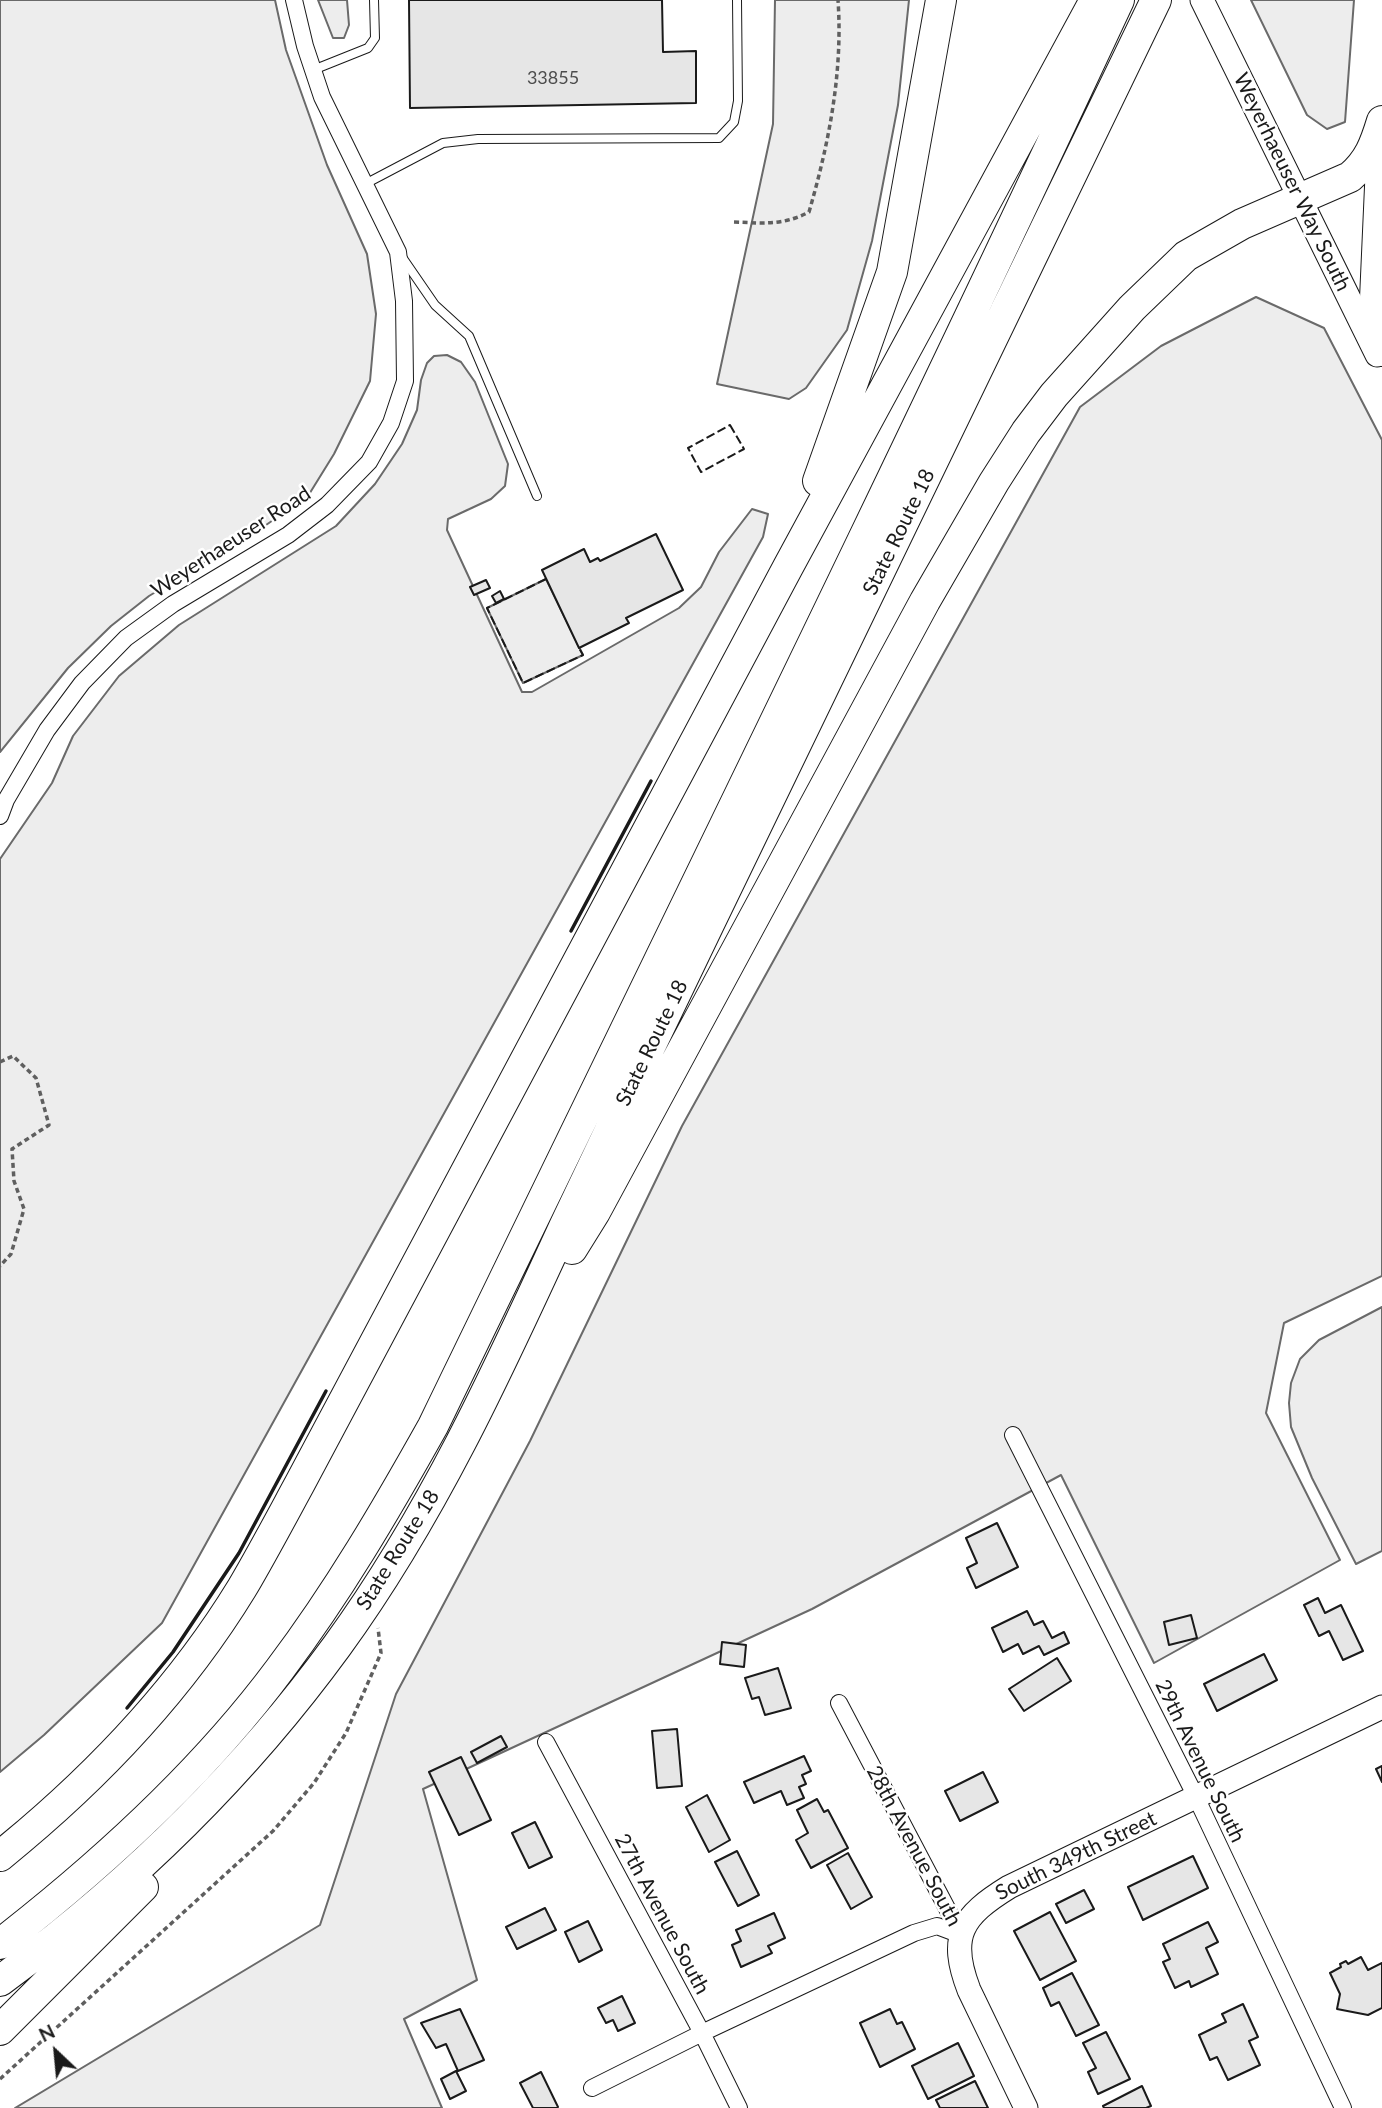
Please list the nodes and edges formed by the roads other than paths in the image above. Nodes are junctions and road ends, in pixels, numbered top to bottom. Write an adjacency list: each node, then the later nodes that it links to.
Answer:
1 (293, 0): 9 (street, Weyerhaeuser Road)
2 (374, 0): 9 (lane)
3 (737, 0): 12 (lane)
4 (942, 0): 18 (highway)
5 (1095, 0): 18 (highway)
6 (1119, 0): 31 (highway, State Route 18)
7 (1156, 0): 20 (highway, State Route 18)
8 (1202, 0): 13 (street, Weyerhaeuser Way South)
9 (313, 70): 12 (street, Weyerhaeuser Road)
10 (1382, 121): 13 (highway)
11 (1382, 142): 15 (highway)
12 (365, 184): 14 (street, Weyerhaeuser Road)
13 (1300, 198): 16 (street, Weyerhaeuser Way South); 20 (highway)
14 (398, 252): 17 (lane); 19 (street, Weyerhaeuser Road)
15 (1382, 351)
16 (1382, 365)
17 (537, 496)
18 (788, 567): 27 (highway)
19 (0, 816)
20 (497, 1373): 25 (highway, State Route 18)
21 (1013, 1435): 26 (street, 29th Avenue South)
22 (839, 1703): 30 (street, 28th Avenue South)
23 (1382, 1707): 26 (street, South 349th Street)
24 (546, 1742): 34 (street, 27th Avenue South)
25 (247, 1760): 32 (highway, State Route 18); 33 (highway)
26 (1196, 1797): 30 (street, South 349th Street); 38 (street, 29th Avenue South)
27 (59, 1808): 28 (highway); 29 (highway)
28 (0, 1843)
29 (0, 1856)
30 (961, 1935): 34 (street); 37 (street, 28th Avenue South)
31 (0, 1944)
32 (0, 1981)
33 (0, 2030)
34 (702, 2033): 35 (street); 36 (street, 27th Avenue South)
35 (592, 2088)
36 (739, 2108)
37 (1026, 2108)
38 (1343, 2108)

